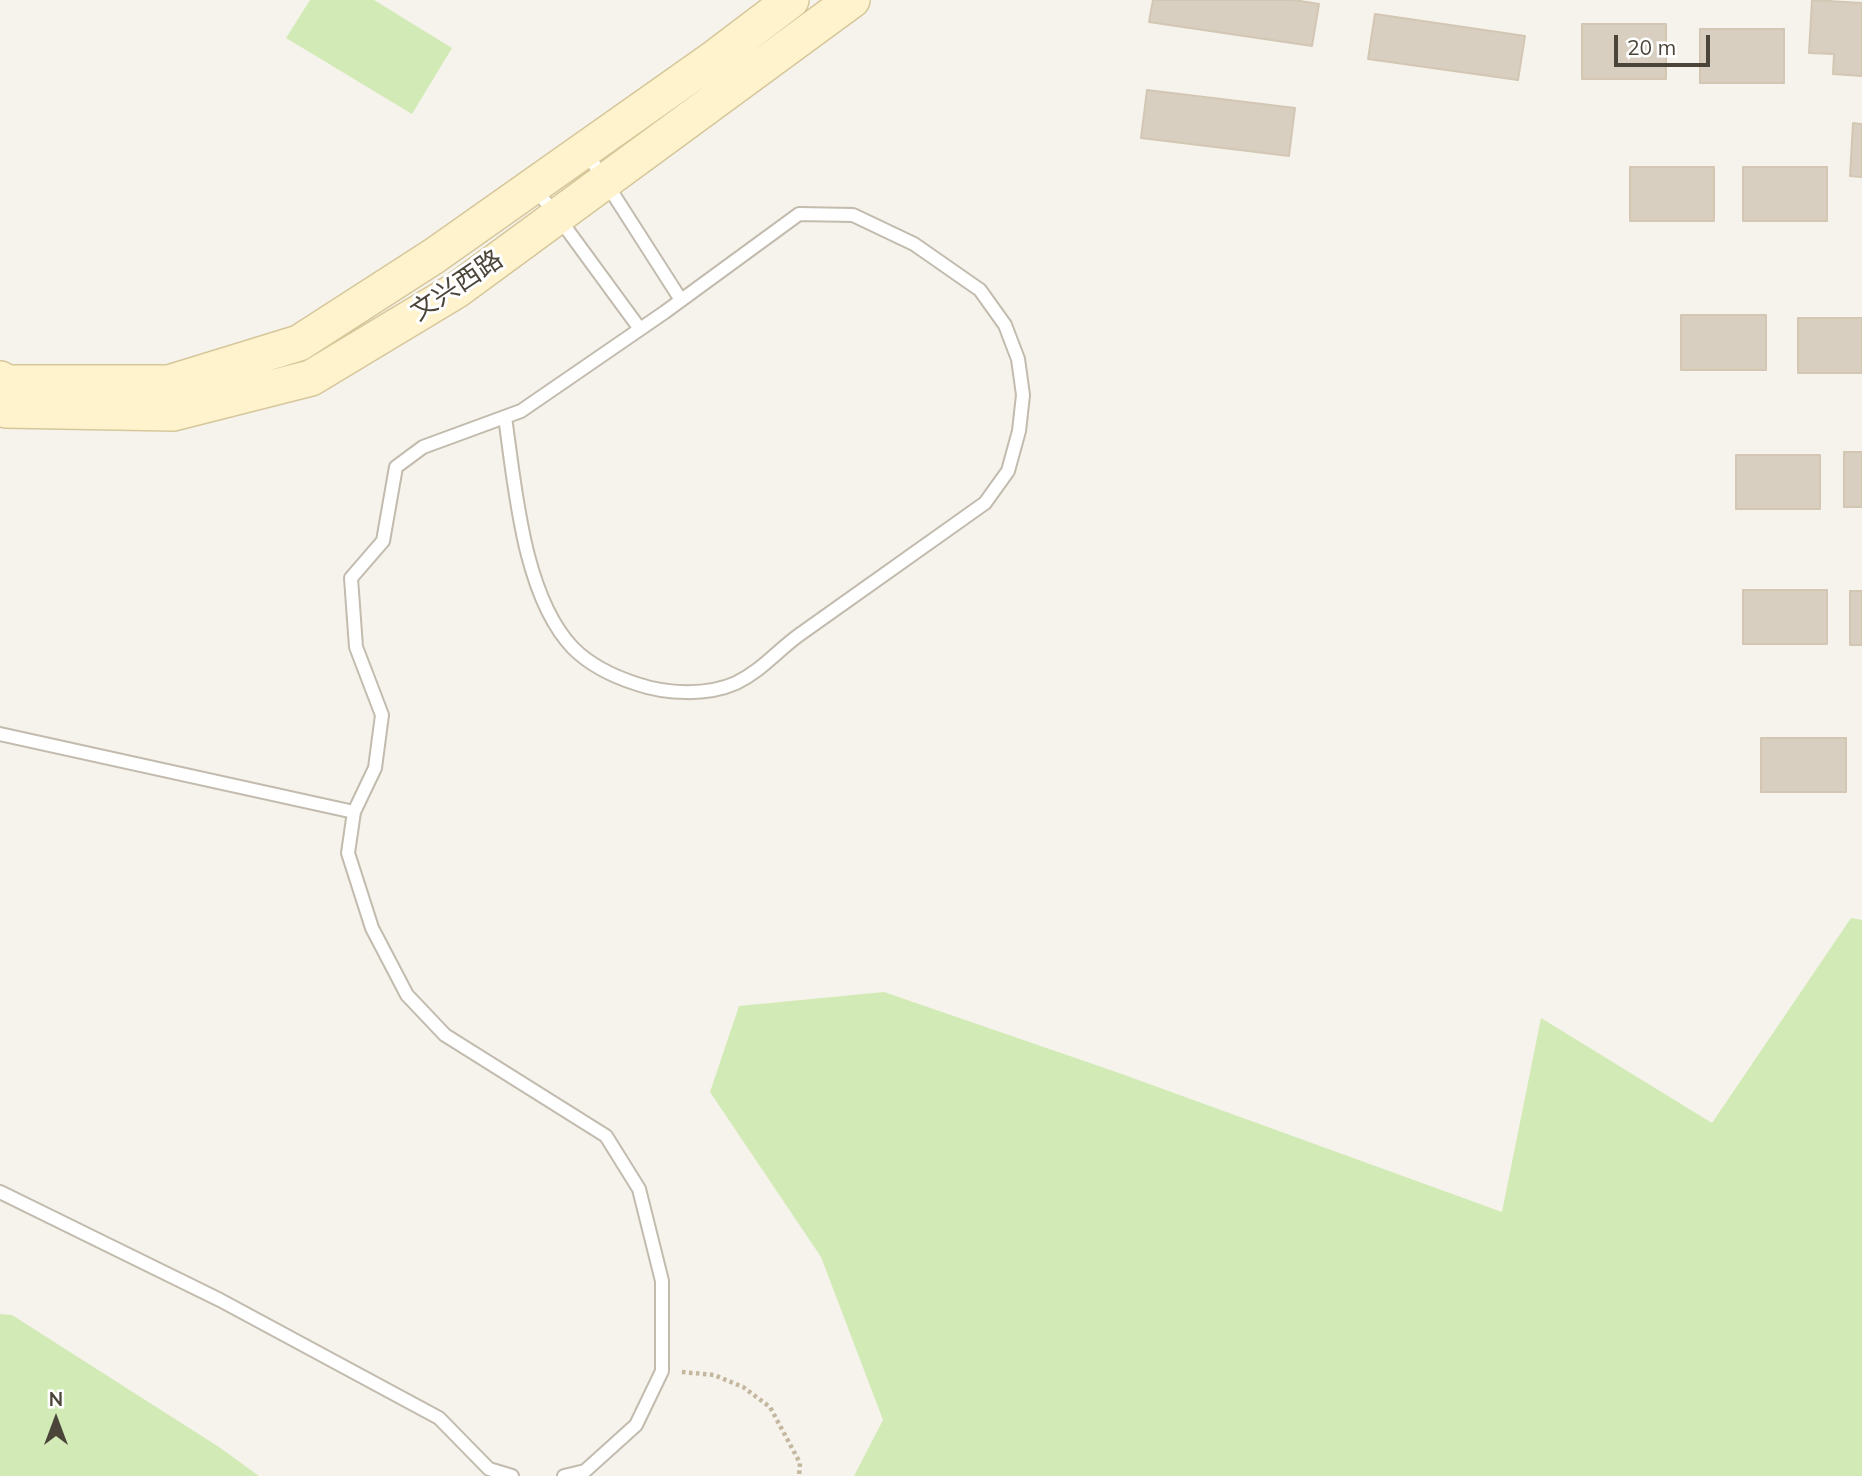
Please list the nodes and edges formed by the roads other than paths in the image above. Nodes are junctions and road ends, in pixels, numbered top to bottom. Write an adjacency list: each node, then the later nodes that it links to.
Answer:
1 (792, 0): 3 (main road, 文兴西路)
2 (852, 0): 4 (main road, 文兴西路)
3 (585, 149): 4 (lane); 5 (main road, 文兴西路)
4 (606, 182): 6 (main road, 文兴西路); 7 (lane)
5 (533, 187): 6 (lane); 9 (main road, 文兴西路)
6 (558, 217): 8 (lane); 10 (main road, 文兴西路)
7 (681, 300): 8 (lane); 11 (lane)
8 (640, 329): 11 (lane)
9 (0, 379)
10 (0, 408)
11 (505, 417): 13 (lane)
12 (0, 734): 13 (lane)
13 (354, 812): 16 (lane)
14 (0, 1192): 15 (lane)
15 (512, 1476)
16 (564, 1476)

